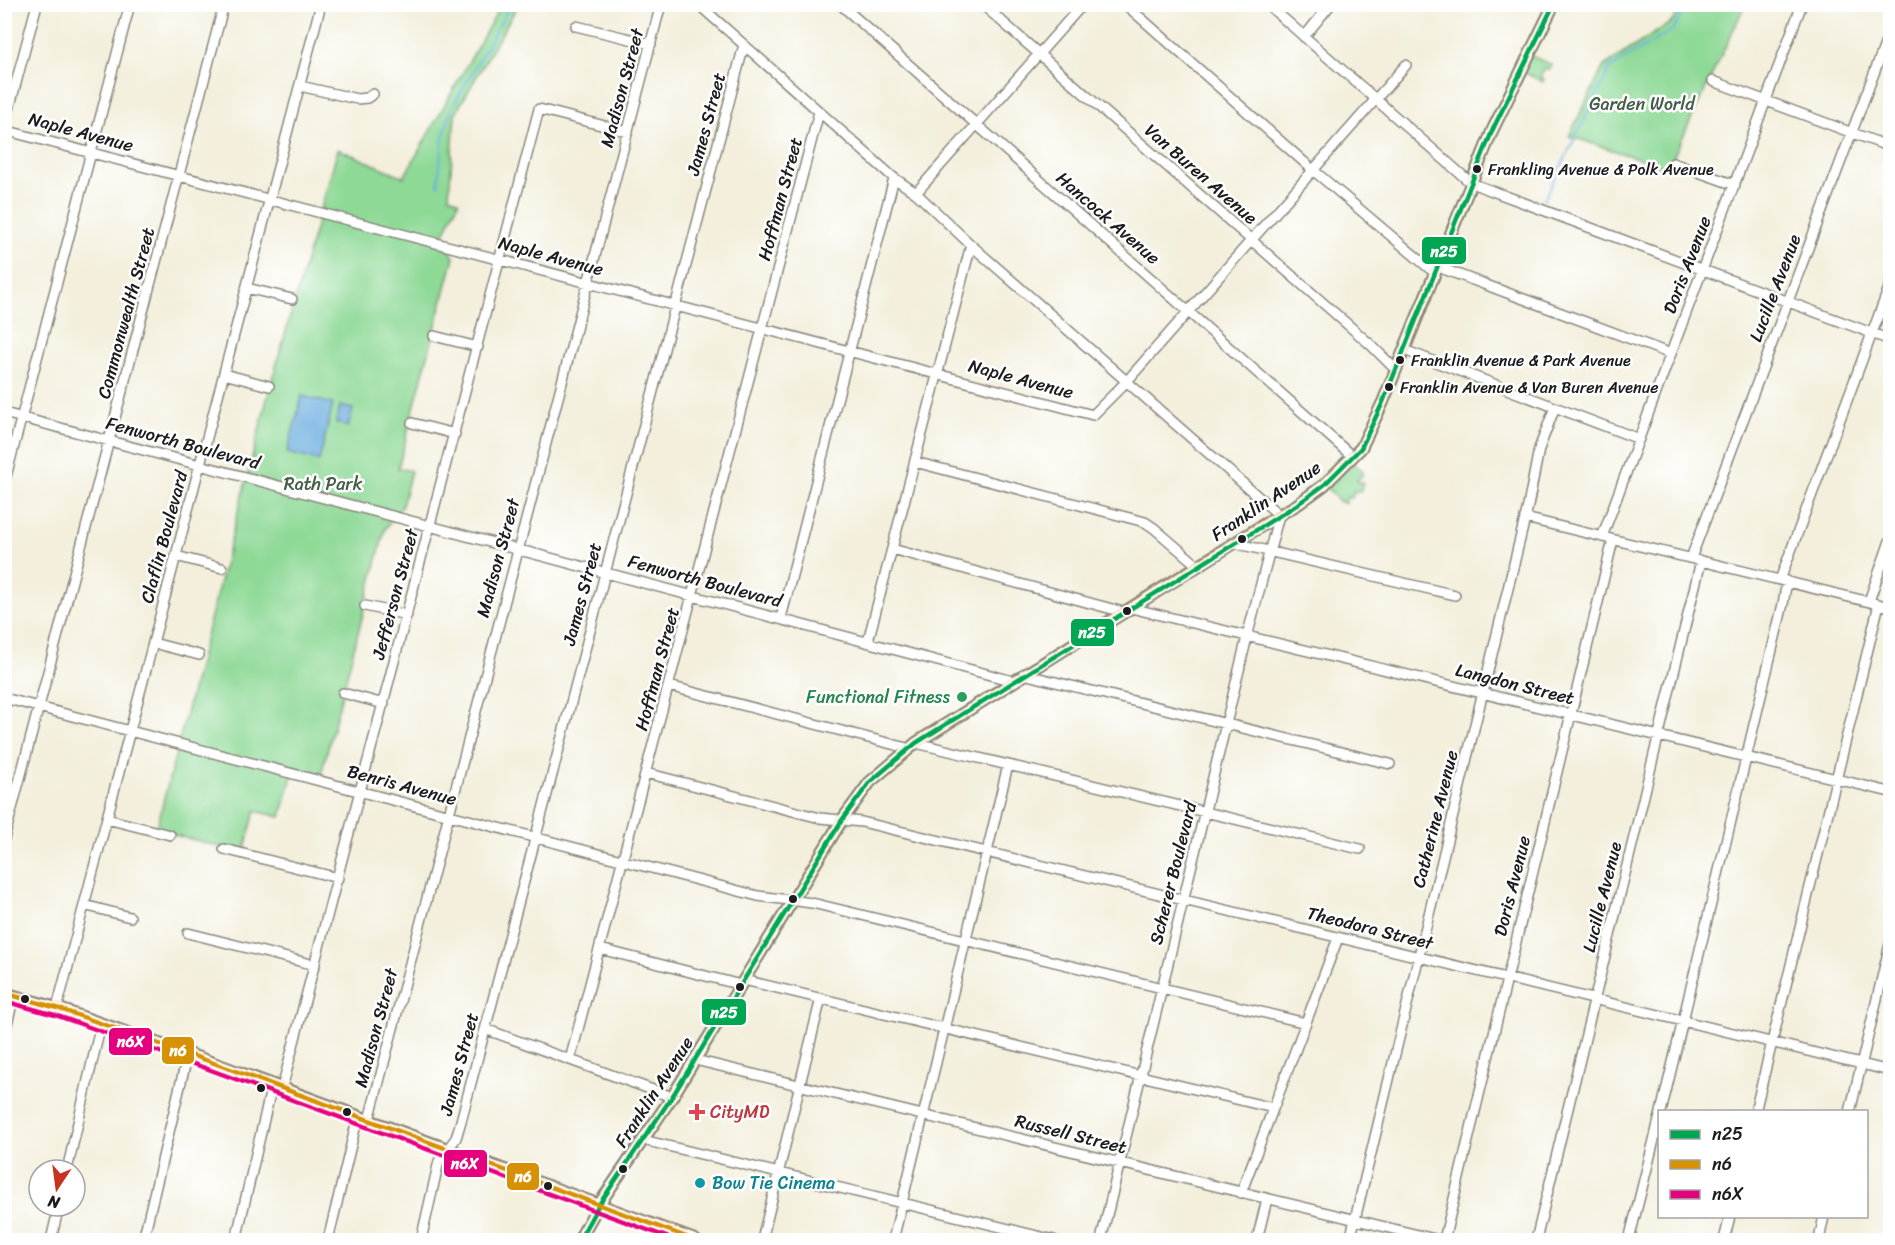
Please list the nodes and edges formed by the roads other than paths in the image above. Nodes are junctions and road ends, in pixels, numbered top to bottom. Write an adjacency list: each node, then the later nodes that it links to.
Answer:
1 (37, 4): 29 (street)
2 (130, 4): 33 (street)
3 (224, 4): 36 (street, Commonwealth Street)
4 (321, 4): 23 (street, Claflin Boulevard)
5 (661, 4): 18 (street, Madison Street)
6 (840, 4): 28 (street, Hancock Avenue)
7 (982, 4): 20 (street, Van Buren Avenue)
8 (1083, 4): 20 (street)
9 (1125, 4): 35 (street)
10 (1267, 4): 17 (street)
11 (1331, 4): 17 (street)
12 (1554, 4): 38 (main road, Franklin Avenue)
13 (1802, 4): 26 (street, Doris Avenue)
14 (704, 6): 19 (street)
15 (576, 26): 18 (street)
16 (1890, 31): 31 (street, Lucille Avenue)
17 (1304, 37): 25 (street)
18 (651, 44): 30 (street, Madison Street)
19 (744, 45): 27 (street); 52 (street, James Street)
20 (1039, 55): 28 (street); 42 (street, Van Buren Avenue)
21 (1406, 65): 25 (street)
22 (1713, 81): 26 (street)
23 (300, 86): 24 (street); 41 (street, Claflin Boulevard)
24 (374, 94)
25 (1375, 100): 35 (street); 38 (street)
26 (1767, 100): 31 (street); 39 (street, Doris Avenue)
27 (819, 112): 37 (street); 54 (street, Hoffman Street)
28 (978, 125): 40 (street); 53 (street, Hancock Avenue)
29 (4, 129): 33 (street, Naple Avenue)
30 (628, 132): 44 (street, Jefferson Street); 47 (street, Madison Street)
31 (1851, 132): 32 (street); 51 (street, Lucille Avenue)
32 (1890, 147)
33 (91, 152): 36 (street, Naple Avenue); 69 (street)
34 (1673, 163): 39 (street)
35 (1313, 170): 42 (street); 45 (street)
36 (179, 175): 41 (street, Naple Avenue); 73 (street, Commonwealth Street)
37 (894, 178): 40 (street); 60 (street)
38 (1471, 183): 45 (main road, Franklin Avenue); 46 (street)
39 (1735, 185): 46 (street, Doris Avenue)
40 (916, 193): 43 (street)
41 (270, 199): 44 (street, Naple Avenue); 49 (street, Claflin Boulevard)
42 (1251, 240): 53 (street); 62 (street, Van Buren Avenue)
43 (971, 244): 64 (street); 65 (street)
44 (501, 260): 47 (street, Naple Avenue); 58 (street, Jefferson Street)
45 (1437, 270): 59 (main road, Franklin Avenue); 61 (street)
46 (1703, 270): 51 (street); 61 (street, Doris Avenue)
47 (588, 283): 52 (street, Naple Avenue); 85 (street, Madison Street)
48 (1890, 285): 55 (street)
49 (247, 288): 50 (street); 63 (street, Claflin Boulevard)
50 (292, 299)
51 (1788, 302): 55 (street); 89 (street, Lucille Avenue)
52 (675, 306): 54 (street, Naple Avenue); 92 (street, James Street)
53 (1190, 311): 65 (street); 74 (street, Hancock Avenue)
54 (763, 329): 60 (street, Naple Avenue); 95 (street, Hoffman Street)
55 (1872, 333): 57 (street); 93 (street)
56 (434, 336): 58 (street)
57 (1890, 340)
58 (478, 347): 71 (street, Jefferson Street)
59 (1404, 350): 62 (main road, Franklin Avenue); 67 (street)
60 (850, 352): 64 (street, Naple Avenue); 101 (street)
61 (1671, 354): 72 (street, Doris Avenue)
62 (1396, 370): 74 (main road, Franklin Avenue)
63 (224, 374): 66 (street); 76 (street, Claflin Boulevard)
64 (937, 374): 65 (street, Naple Avenue); 75 (street)
65 (1128, 381): 78 (street)
66 (269, 386)
67 (1555, 407): 72 (street); 79 (street, Catherine Avenue)
68 (4, 413): 69 (street, Fenworth Boulevard)
69 (22, 418): 73 (street, Fenworth Boulevard); 77 (street)
70 (412, 423): 71 (street)
71 (455, 434): 80 (street, Jefferson Street)
72 (1639, 439): 81 (street, Doris Avenue)
73 (109, 441): 76 (street, Fenworth Boulevard); 113 (street, Commonwealth Street)
74 (1353, 457): 78 (main road, Franklin Avenue)
75 (915, 462): 86 (street); 90 (street)
76 (200, 465): 80 (street, Fenworth Boulevard); 88 (street, Claflin Boulevard)
77 (4, 484)
78 (1279, 515): 84 (main road, Franklin Avenue); 87 (street, Scherer Boulevard)
79 (1525, 518): 81 (street); 110 (street, Catherine Avenue)
80 (431, 526): 85 (street, Fenworth Boulevard); 100 (street, Jefferson Street)
81 (1602, 537): 82 (street)
82 (1613, 540): 89 (street); 114 (street, Doris Avenue)
83 (1890, 541): 96 (street)
84 (1234, 543): 87 (street); 90 (main road, Franklin Avenue)
85 (518, 548): 92 (street, Fenworth Boulevard); 127 (street, Madison Street)
86 (892, 549): 99 (street, Langdon Street); 103 (street)
87 (1269, 551): 94 (street); 102 (street, Scherer Boulevard)
88 (176, 556): 91 (street); 104 (street, Claflin Boulevard)
89 (1696, 560): 93 (street); 117 (street, Lucille Avenue)
90 (1198, 566): 99 (main road, Franklin Avenue)
91 (222, 568)
92 (605, 572): 95 (street, Fenworth Boulevard); 131 (street, James Street)
93 (1783, 580): 96 (street); 119 (street)
94 (1455, 594)
95 (693, 595): 101 (street, Fenworth Boulevard); 108 (street, Hoffman Street)
96 (1874, 603): 98 (street); 123 (street)
97 (365, 606): 100 (street)
98 (1890, 607)
99 (1127, 610): 102 (street, Langdon Street); 106 (main road, Franklin Avenue)
100 (407, 615): 112 (street, Jefferson Street)
101 (781, 618): 103 (street, Fenworth Boulevard)
102 (1247, 637): 110 (street, Langdon Street); 115 (street, Scherer Boulevard)
103 (868, 641): 107 (street, Fenworth Boulevard)
104 (153, 643): 105 (street); 116 (street, Claflin Boulevard)
105 (199, 655)
106 (1023, 674): 107 (main road, Franklin Avenue); 115 (street)
107 (1014, 681): 118 (main road, Franklin Avenue)
108 (669, 686): 118 (street); 122 (street, Hoffman Street)
109 (343, 693): 112 (street)
110 (1483, 694): 114 (street, Langdon Street); 147 (street, Catherine Avenue)
111 (4, 698): 113 (street, Benris Avenue)
112 (384, 704): 124 (street, Jefferson Street)
113 (39, 707): 116 (street, Benris Avenue); 132 (street, Commonwealth Street)
114 (1570, 715): 117 (street, Langdon Street); 149 (street, Doris Avenue)
115 (1226, 725): 120 (street); 126 (street, Scherer Boulevard)
116 (130, 730): 124 (street, Benris Avenue); 128 (street, Claflin Boulevard)
117 (1658, 736): 119 (street, Langdon Street); 154 (street, Lucille Avenue)
118 (912, 746): 121 (street); 129 (main road, Franklin Avenue)
119 (1746, 757): 123 (street, Langdon Street); 156 (street)
120 (1390, 764)
121 (1008, 765): 126 (street); 135 (street)
122 (646, 773): 129 (street, Theodora Street); 136 (street, Hoffman Street)
123 (1836, 779): 125 (street, Langdon Street); 162 (street)
124 (361, 791): 127 (street, Benris Avenue); 137 (street, Jefferson Street)
125 (1890, 792)
126 (1205, 812): 134 (street); 138 (street, Scherer Boulevard)
127 (448, 814): 131 (street, Benris Avenue); 178 (street, Madison Street)
128 (107, 819): 130 (street); 140 (street, Claflin Boulevard)
129 (842, 820): 135 (street, Theodora Street); 139 (main road, Franklin Avenue)
130 (170, 835)
131 (536, 837): 136 (street, Benris Avenue); 160 (street, James Street)
132 (4, 839)
133 (224, 849): 137 (street)
134 (1360, 849)
135 (986, 852): 138 (street, Theodora Street); 144 (street)
136 (623, 860): 139 (street, Benris Avenue); 146 (street, Hoffman Street)
137 (338, 878): 148 (street, Jefferson Street)
138 (1183, 900): 143 (street, Theodora Street); 151 (street, Scherer Boulevard)
139 (792, 901): 144 (street, Benris Avenue); 150 (main road, Franklin Avenue)
140 (84, 905): 141 (street); 155 (street, Claflin Boulevard)
141 (130, 917)
142 (188, 933): 148 (street)
143 (1338, 938): 147 (street, Theodora Street); 157 (street)
144 (965, 940): 151 (street, Benris Avenue); 159 (street)
145 (1890, 944): 166 (street)
146 (600, 949): 150 (street); 164 (street, Hoffman Street)
147 (1419, 957): 149 (street, Theodora Street); 192 (street, Catherine Avenue)
148 (315, 966): 169 (street, Jefferson Street)
149 (1507, 978): 154 (street, Theodora Street); 207 (street, Doris Avenue)
150 (742, 983): 153 (street); 165 (main road, Franklin Avenue)
151 (1162, 988): 157 (street, Benris Avenue); 168 (street, Scherer Boulevard)
152 (9, 994): 155 (main road); 161 (street)
153 (820, 998): 159 (street); 170 (street)
154 (1594, 1000): 156 (street, Theodora Street); 208 (street, Lucille Avenue)
155 (57, 1008): 158 (main road)
156 (1682, 1021): 162 (street, Theodora Street); 173 (street)
157 (1306, 1023): 172 (street)
158 (101, 1024): 163 (main road); 182 (street)
159 (944, 1028): 168 (street); 177 (street)
160 (485, 1029): 164 (street); 181 (street, James Street)
161 (4, 1036)
162 (1772, 1042): 166 (street, Theodora Street); 174 (street)
163 (188, 1053): 169 (main road); 194 (street)
164 (570, 1060): 171 (street)
165 (695, 1060): 170 (street, Russell Street); 171 (main road, Franklin Avenue)
166 (1862, 1064): 167 (street, Theodora Street); 175 (street)
167 (1890, 1071)
168 (1141, 1076): 172 (street); 183 (street, Scherer Boulevard)
169 (277, 1086): 176 (main road); 195 (street, Jefferson Street)
170 (800, 1086): 177 (street, Russell Street); 184 (street)
171 (672, 1097): 180 (main road, Franklin Avenue)
172 (1273, 1108): 185 (street)
173 (1661, 1110)
174 (1755, 1110)
175 (1850, 1110)
176 (358, 1116): 178 (main road); 196 (street)
177 (923, 1116): 183 (street, Russell Street); 187 (street)
178 (369, 1120): 181 (main road)
179 (1658, 1122): 209 (street)
180 (643, 1140): 184 (street); 188 (main road, Franklin Avenue)
181 (448, 1149): 188 (main road); 197 (street, James Street)
182 (70, 1158)
183 (1120, 1163): 185 (street, Russell Street); 203 (street, Scherer Boulevard)
184 (778, 1174): 187 (street); 200 (street)
185 (1241, 1193): 186 (street, Russell Street)
186 (1267, 1199): 192 (street, Russell Street); 204 (street)
187 (902, 1204): 201 (street); 202 (street)
188 (598, 1206): 198 (main road, Franklin Avenue); 199 (main road)
189 (56, 1218): 193 (street)
190 (1730, 1218): 210 (street)
191 (1824, 1218): 211 (street)
192 (1355, 1220): 205 (street, Catherine Avenue); 206 (street, Russell Street)
193 (51, 1240)
194 (143, 1240)
195 (236, 1240)
196 (328, 1240)
197 (421, 1240)
198 (579, 1240)
199 (695, 1240)
200 (762, 1240)
201 (893, 1240)
202 (1054, 1240)
203 (1101, 1240)
204 (1257, 1240)
205 (1350, 1240)
206 (1438, 1240)
207 (1443, 1240)
208 (1536, 1240)
209 (1629, 1240)
210 (1724, 1240)
211 (1819, 1240)

